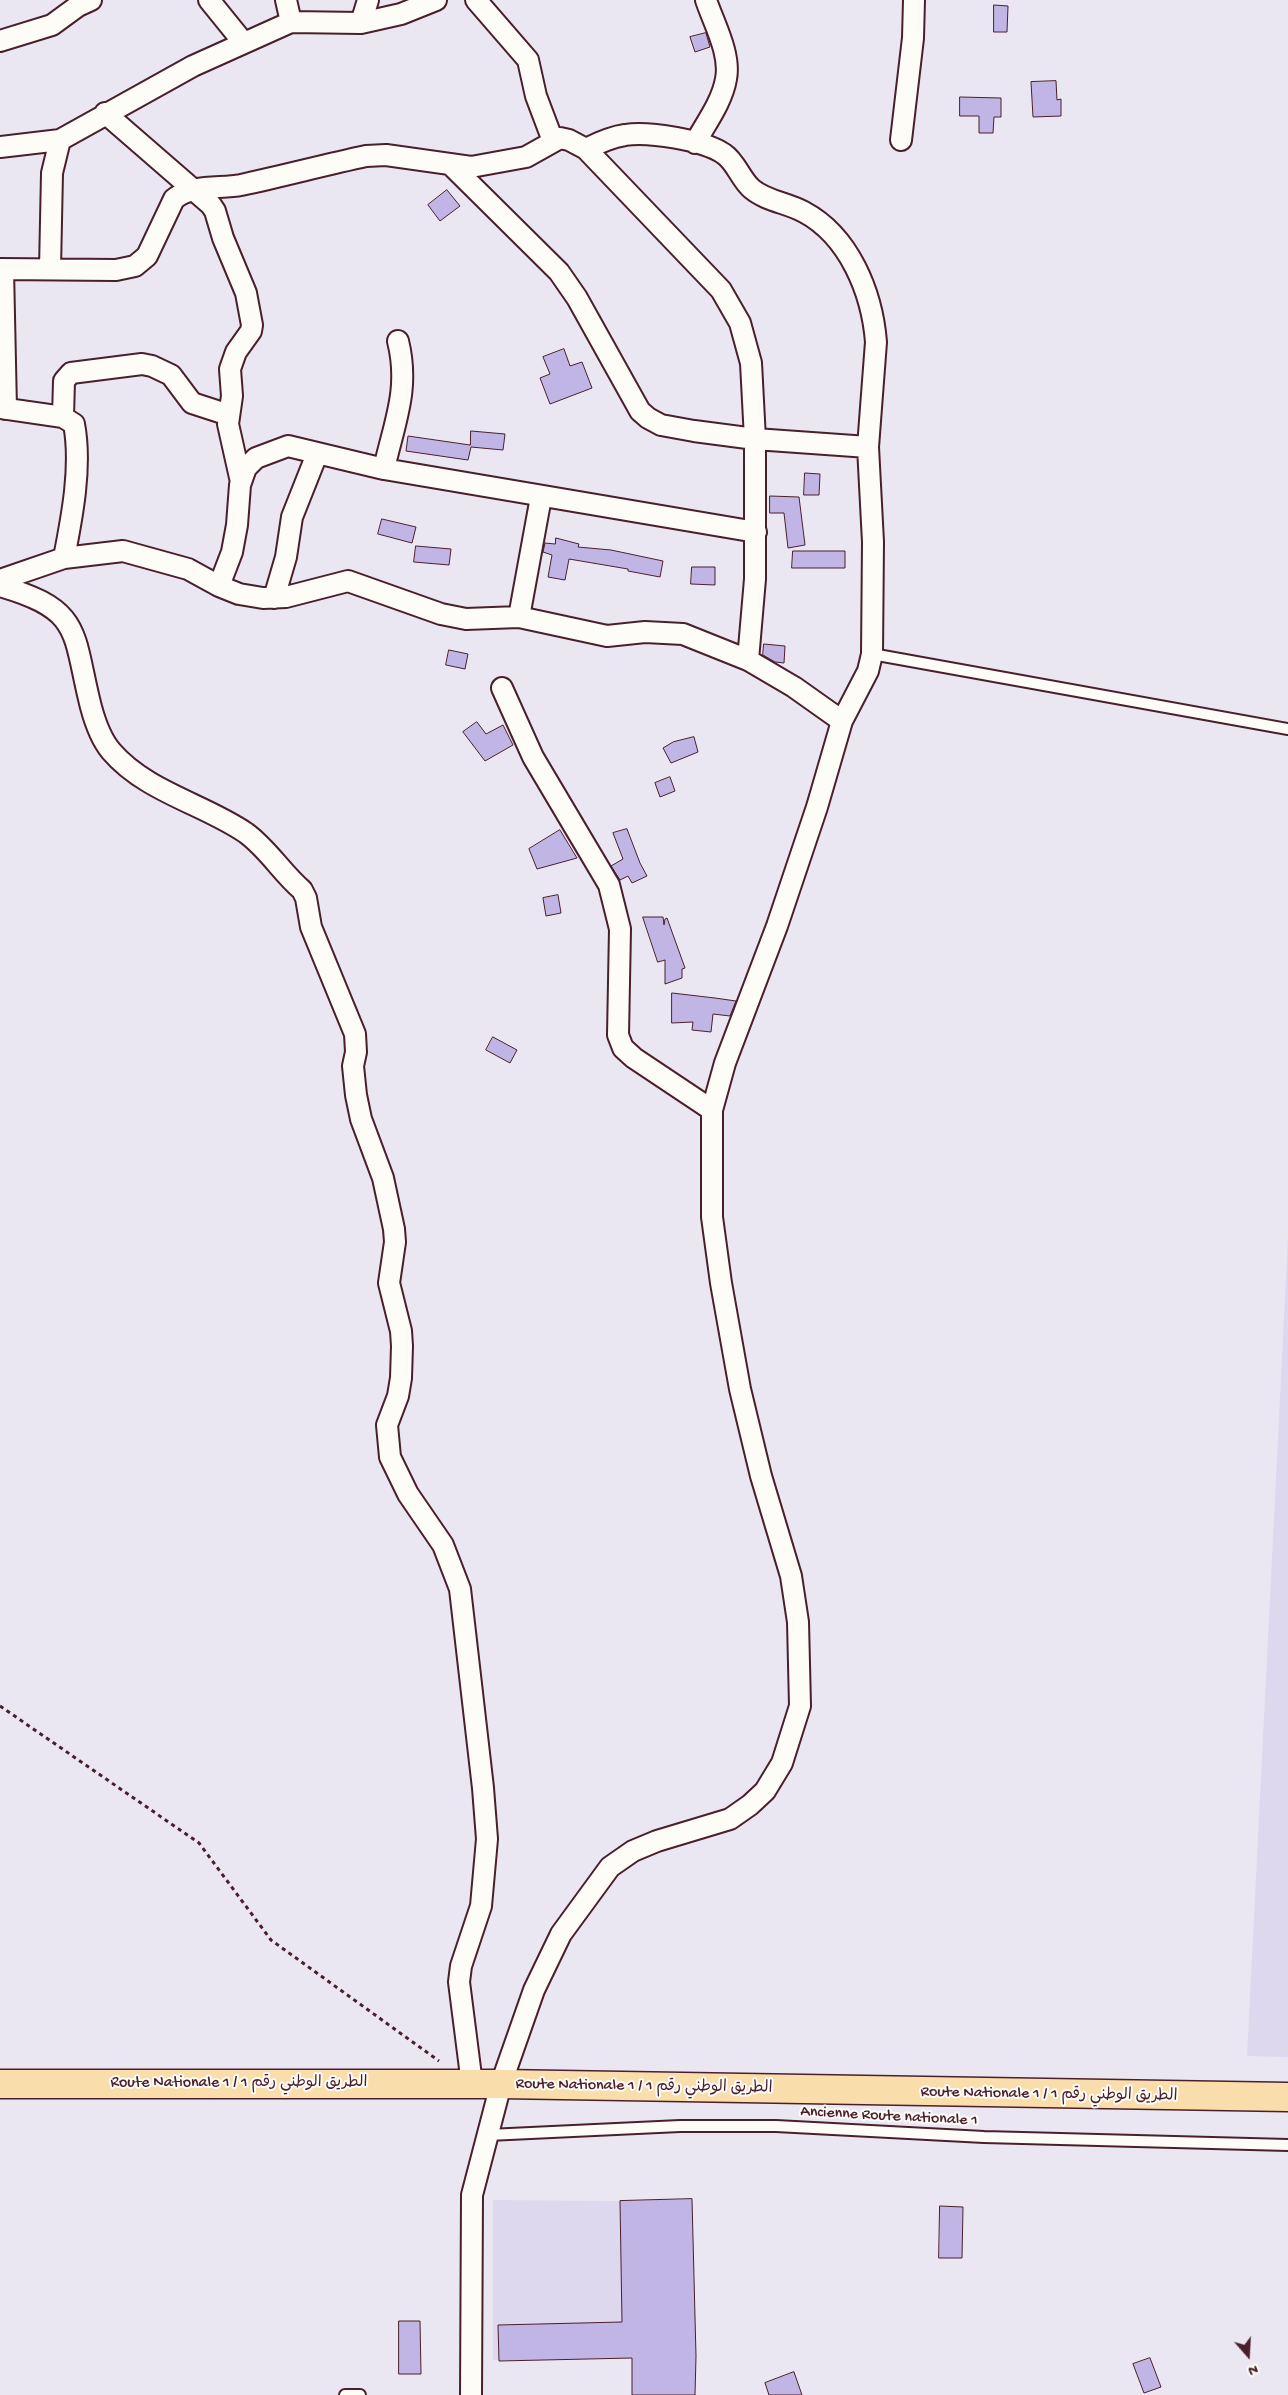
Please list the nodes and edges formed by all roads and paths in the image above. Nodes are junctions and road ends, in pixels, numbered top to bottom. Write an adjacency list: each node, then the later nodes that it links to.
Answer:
1 (91, 0): 11 (street)
2 (209, 0): 12 (street)
3 (286, 0): 9 (street)
4 (368, 0): 10 (street)
5 (436, 0): 10 (street)
6 (476, 0): 16 (street)
7 (706, 0): 17 (street)
8 (914, 0): 15 (street)
9 (292, 22): 10 (street); 12 (street)
10 (361, 23)
11 (0, 41)
12 (243, 42): 13 (street)
13 (105, 113): 14 (street); 21 (street)
14 (60, 140): 18 (street); 23 (street)
15 (901, 140)
16 (553, 141): 19 (street); 20 (street)
17 (695, 142): 19 (street); 29 (street)
18 (0, 147)
19 (586, 150): 28 (street)
20 (452, 166): 21 (street); 28 (street)
21 (192, 190): 23 (street); 26 (street)
22 (1, 269): 23 (street); 25 (street)
23 (50, 269)
24 (398, 341): 31 (street)
25 (3, 409): 27 (street)
26 (229, 415): 27 (street); 32 (street)
27 (63, 416): 35 (street)
28 (755, 438): 29 (street); 34 (street)
29 (868, 447): 41 (street)
30 (318, 454): 31 (street); 32 (street); 39 (street)
31 (384, 469): 33 (street)
32 (241, 482): 38 (street)
33 (541, 496): 34 (street); 40 (street)
34 (756, 532): 42 (street)
35 (64, 558): 36 (street); 38 (street)
36 (0, 580)
37 (0, 586): 50 (street)
38 (220, 586): 39 (street)
39 (274, 598): 40 (street)
40 (519, 617): 42 (street)
41 (872, 654): 44 (street); 45 (lane)
42 (748, 660): 44 (street)
43 (502, 688): 46 (street)
44 (842, 721): 46 (street)
45 (1288, 729)
46 (712, 1110): 51 (street)
47 (0, 1706): 48 (path)
48 (440, 2061)
49 (0, 2084): 50 (main road, Route Nationale 1 / الطريق الوطني رقم 1)
50 (472, 2084): 51 (main road, Route Nationale 1 / الطريق الوطني رقم 1)
51 (501, 2084): 52 (main road, Route Nationale 1 / الطريق الوطني رقم 1); 53 (street)
52 (1288, 2097)
53 (488, 2135): 54 (lane, Ancienne Route nationale 1); 57 (street)
54 (1288, 2145)
55 (345, 2395): 56 (lane)
56 (360, 2395)
57 (471, 2395)

